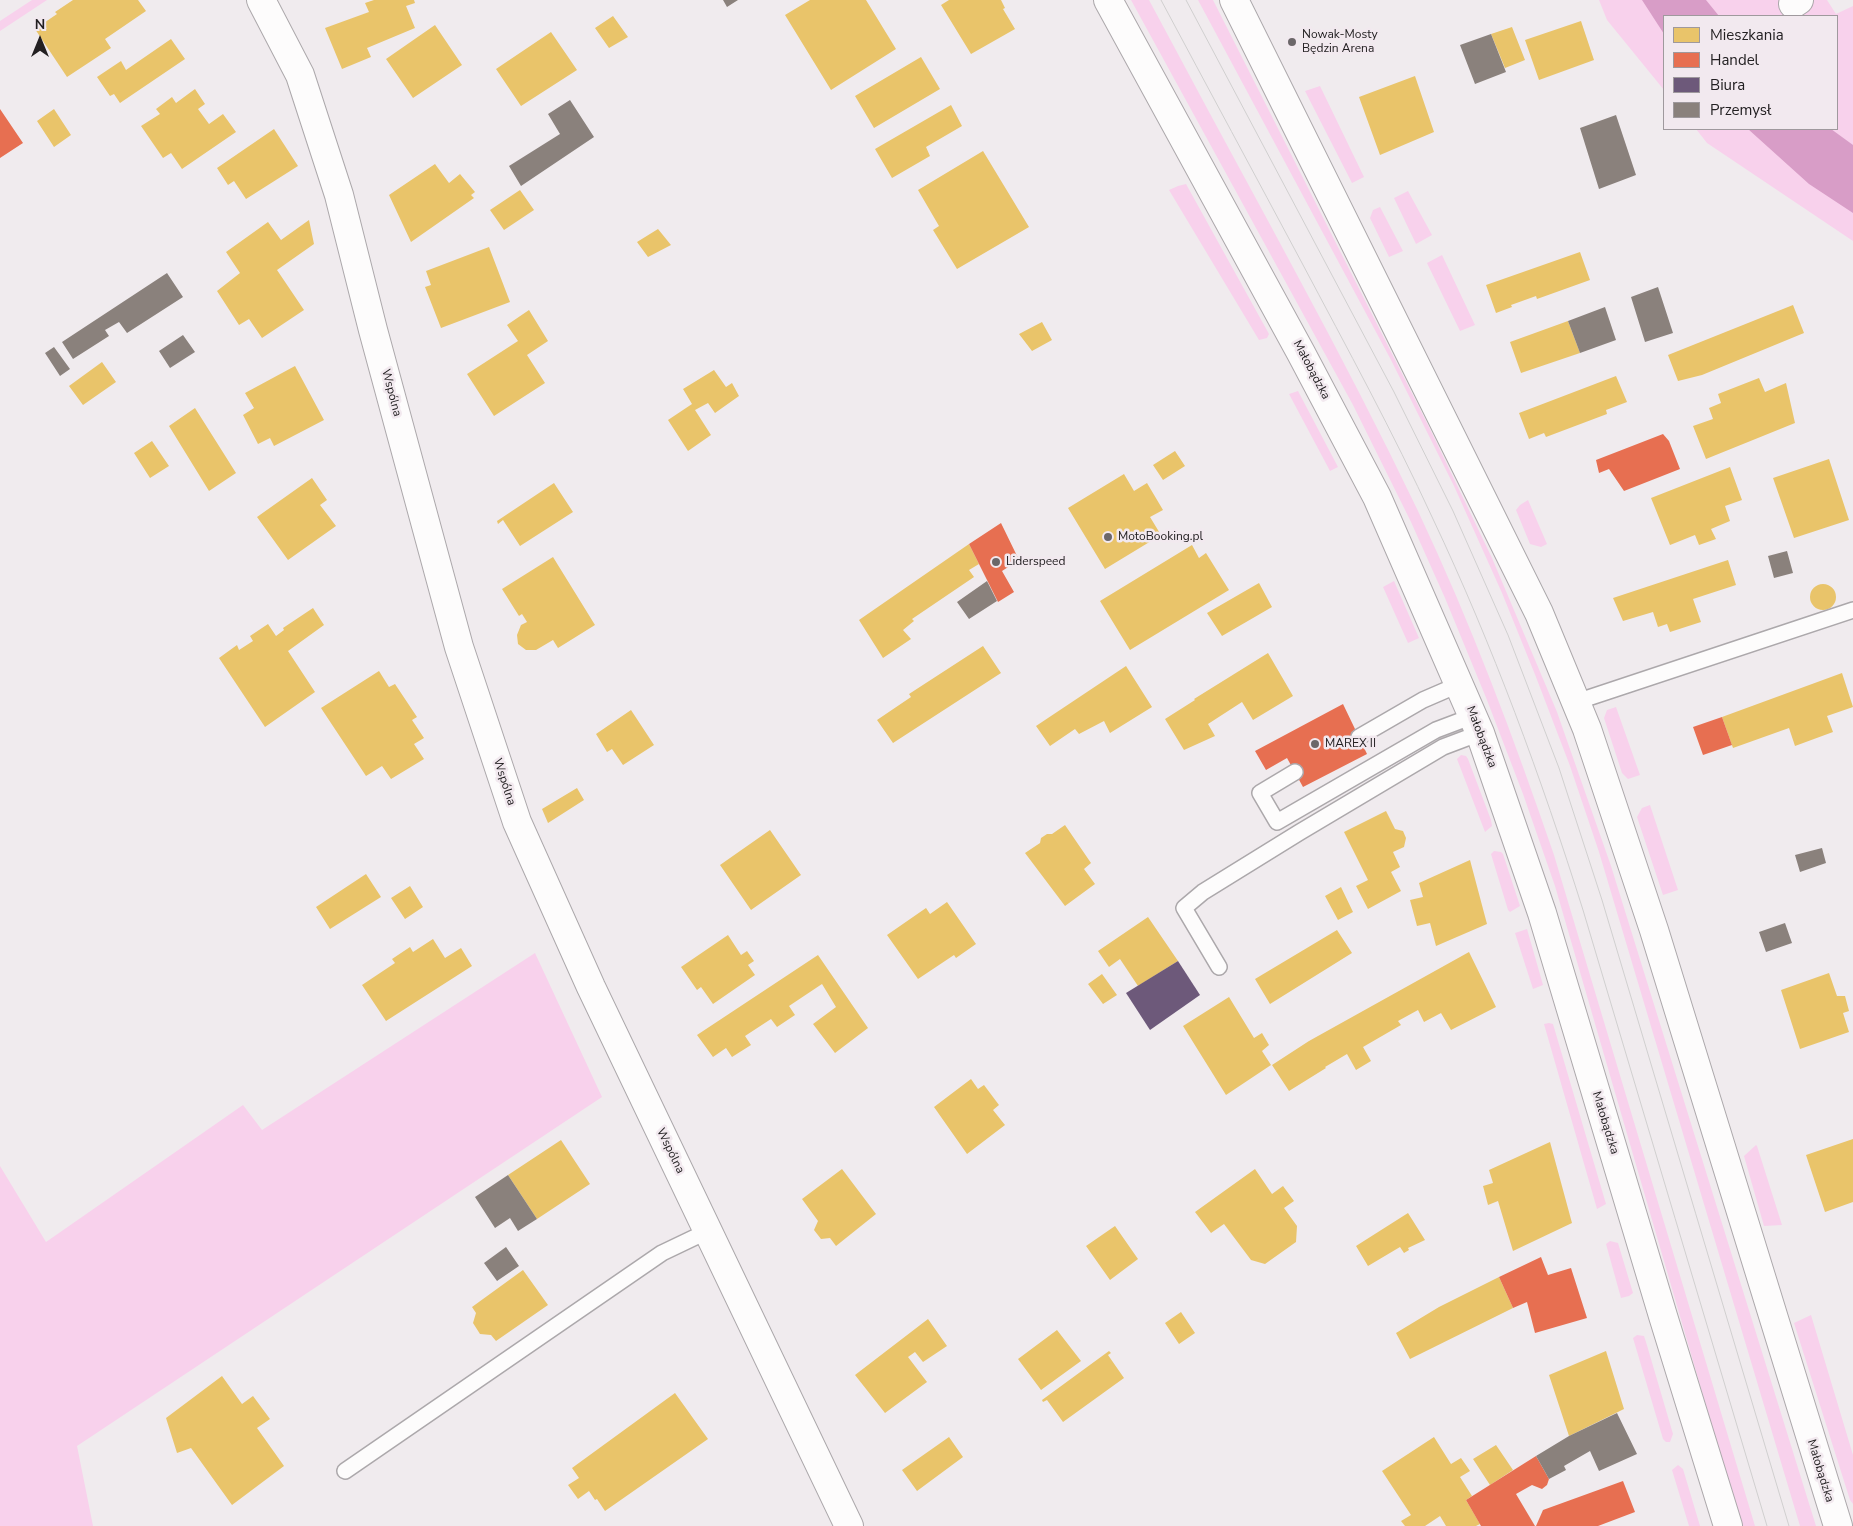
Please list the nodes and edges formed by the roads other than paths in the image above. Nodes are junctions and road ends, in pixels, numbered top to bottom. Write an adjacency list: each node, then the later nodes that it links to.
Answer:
1 (261, 0): 11 (street, Wspólna)
2 (1108, 0): 5 (street, Małobądzka)
3 (1234, 0): 6 (street, Małobądzka)
4 (1853, 610): 6 (lane)
5 (1460, 684): 7 (street, Małobądzka); 8 (lane)
6 (1576, 702): 13 (street, Małobądzka)
7 (1476, 725): 9 (lane); 10 (lane); 15 (street, Małobądzka)
8 (1359, 737)
9 (1295, 772)
10 (1219, 967)
11 (708, 1230): 12 (lane); 14 (street, Wspólna)
12 (345, 1471)
13 (1843, 1524)
14 (849, 1526)
15 (1728, 1526)

